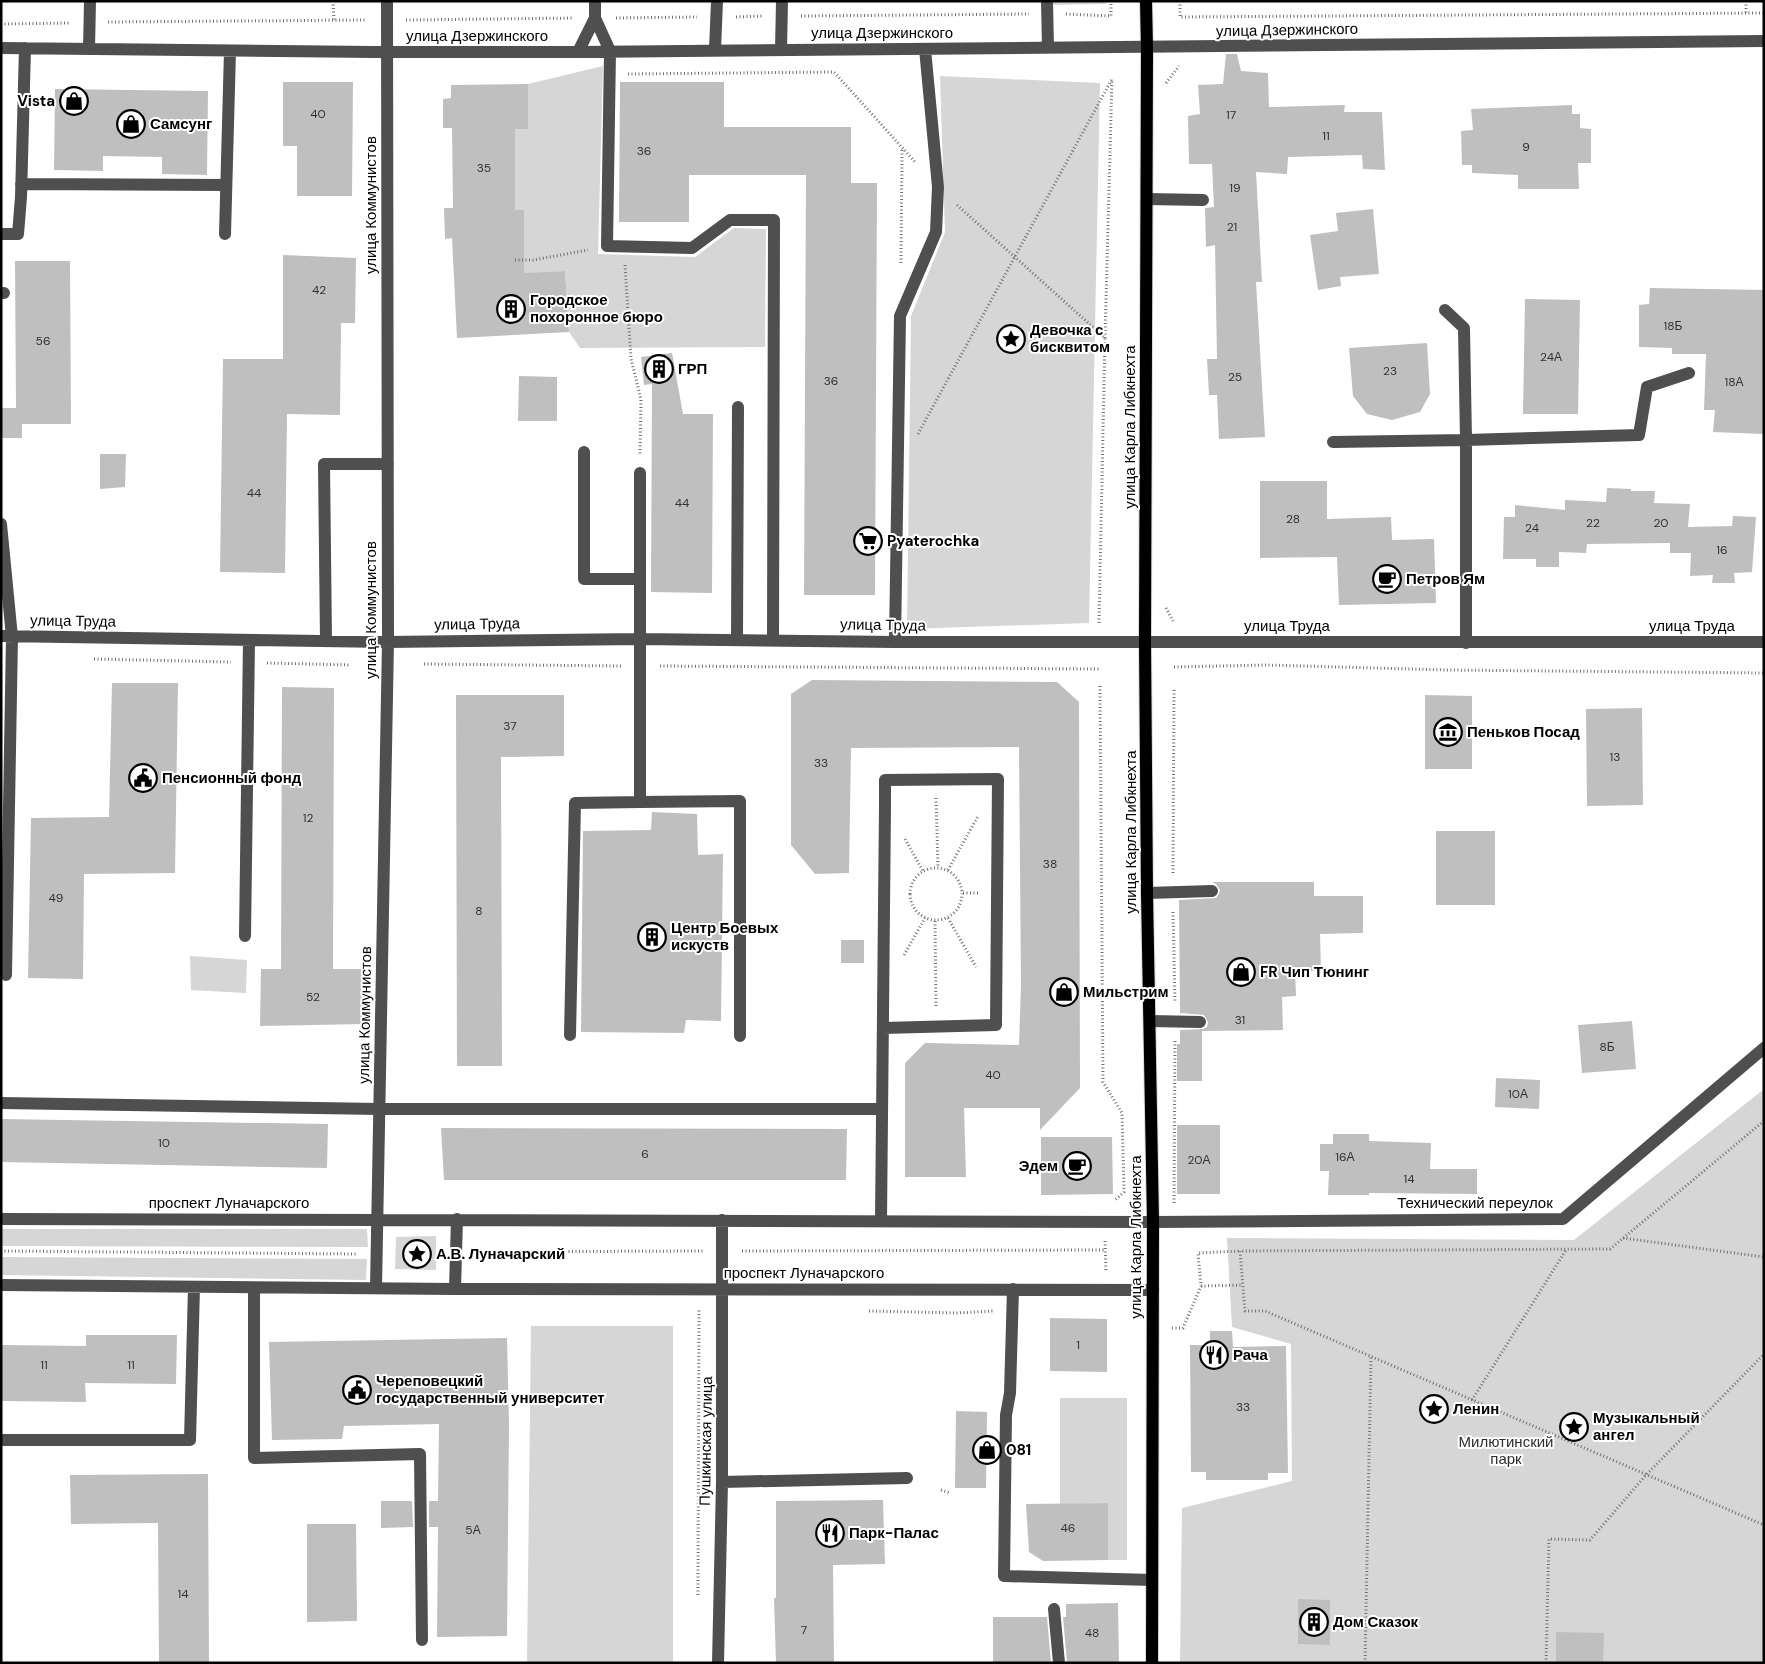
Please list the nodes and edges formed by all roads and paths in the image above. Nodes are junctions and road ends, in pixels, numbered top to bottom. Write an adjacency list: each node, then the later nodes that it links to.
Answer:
1 (90, 1): 20 (street)
2 (333, 1): 17 (path)
3 (387, 1): 33 (street, улица Коммунистов)
4 (594, 1): 16 (street)
5 (716, 1): 15 (street)
6 (782, 1): 14 (street)
7 (1111, 1): 11 (path)
8 (1146, 1): 26 (main road, улица Карла Либкнехта)
9 (1180, 1): 12 (path)
10 (1746, 1): 12 (path)
11 (1047, 7): 14 (path); 25 (street)
12 (1746, 13): 13 (path)
13 (1764, 13)
14 (782, 16): 15 (path); 31 (street)
15 (716, 17): 16 (path); 30 (street)
16 (595, 18): 19 (path); 32 (street); 34 (street)
17 (334, 20): 18 (path); 20 (path)
18 (373, 20)
19 (404, 20)
20 (90, 23): 21 (path); 27 (street)
21 (1, 24)
22 (1764, 41): 26 (street, улица Дзержинского)
23 (1, 48): 24 (street, улица Дзержинского)
24 (25, 48): 27 (street, улица Дзержинского); 37 (street)
25 (1048, 48): 26 (street, улица Дзержинского); 28 (street, улица Дзержинского)
26 (1147, 48): 40 (main road, улица Карла Либкнехта)
27 (89, 49): 29 (street, улица Дзержинского)
28 (925, 49): 31 (street, улица Дзержинского); 39 (street)
29 (230, 50): 33 (street, улица Дзержинского); 38 (street)
30 (715, 50): 31 (street, улица Дзержинского); 32 (street, улица Дзержинского)
31 (781, 50)
32 (610, 51): 34 (street, улица Дзержинского); 35 (street)
33 (387, 52): 34 (street, улица Дзержинского); 57 (street, улица Коммунистов)
34 (578, 52)
35 (610, 75): 36 (path); 44 (street)
36 (902, 148): 39 (path); 48 (path)
37 (21, 184): 38 (street); 42 (street)
38 (226, 185): 43 (street)
39 (938, 187): 46 (path); 56 (street)
40 (1147, 199): 41 (street); 68 (main road, улица Карла Либкнехта)
41 (1203, 200)
42 (1, 234)
43 (225, 234)
44 (607, 246): 45 (street); 47 (path)
45 (625, 246): 58 (path); 66 (street)
46 (1015, 257): 50 (path); 50 (path); 56 (path)
47 (515, 260)
48 (900, 267)
49 (1445, 310): 53 (street)
50 (1105, 338): 61 (path)
51 (1689, 373): 53 (street)
52 (738, 407): 64 (street)
53 (1466, 440): 54 (street); 72 (street)
54 (1332, 442)
55 (584, 452): 60 (street)
56 (897, 453): 70 (street)
57 (388, 464): 67 (street); 69 (street, улица Коммунистов)
58 (640, 472): 60 (street)
59 (1, 524): 62 (street)
60 (640, 579): 63 (street)
61 (1099, 624)
62 (7, 636): 65 (street, улица Труда); 93 (street)
63 (640, 639): 64 (street, улица Труда); 69 (street, улица Труда); 77 (street)
64 (737, 639): 66 (street, улица Труда)
65 (249, 640): 67 (street, улица Труда); 74 (street)
66 (772, 640): 70 (street, улица Труда)
67 (326, 641): 69 (street, улица Труда)
68 (1145, 641): 70 (street, улица Труда); 72 (street, улица Труда); 88 (main road, улица Карла Либкнехта)
69 (388, 642): 103 (street, улица Коммунистов)
70 (895, 642)
71 (1764, 642): 72 (street, улица Труда)
72 (1466, 643)
73 (90, 659): 74 (path)
74 (248, 662): 76 (path); 91 (street)
75 (424, 664): 77 (path)
76 (351, 665)
77 (640, 666): 79 (path); 83 (street)
78 (1174, 668): 80 (path)
79 (1099, 669)
80 (1764, 673)
81 (1100, 686): 109 (path)
82 (935, 779): 85 (path); 96 (street); 97 (street)
83 (640, 802): 98 (street); 99 (street)
84 (980, 812): 86 (path)
85 (938, 867): 86 (path); 90 (path)
86 (948, 870): 89 (path)
87 (1212, 891): 88 (street)
88 (1147, 893): 94 (main road, улица Карла Либкнехта)
89 (948, 918): 90 (path); 92 (path)
90 (935, 921): 96 (path)
91 (245, 936)
92 (977, 969)
93 (6, 975)
94 (1150, 1021): 95 (street); 110 (main road, улица Карла Либкнехта)
95 (1200, 1022)
96 (936, 1026): 97 (street)
97 (883, 1028): 102 (street)
98 (570, 1035)
99 (740, 1036)
100 (1764, 1048): 110 (street, Технический переулок)
101 (1, 1103): 103 (street)
102 (882, 1109): 103 (street); 108 (street)
103 (379, 1110): 105 (street, улица Коммунистов)
104 (1, 1219): 105 (street, проспект Луначарского)
105 (377, 1219): 106 (street, проспект Луначарского); 118 (street, улица Коммунистов)
106 (456, 1219): 107 (street, проспект Луначарского); 117 (street)
107 (722, 1220): 108 (street, проспект Луначарского); 115 (street, Пушкинская улица)
108 (881, 1221): 109 (street, проспект Луначарского)
109 (1105, 1221): 110 (street, проспект Луначарского)
110 (1153, 1222): 129 (main road, улица Карла Либкнехта)
111 (1623, 1238): 119 (path)
112 (1105, 1250): 115 (path)
113 (1566, 1250): 135 (path)
114 (1, 1251): 118 (path)
115 (723, 1251): 117 (path); 128 (street, Пушкинская улица)
116 (1240, 1251): 122 (path)
117 (456, 1252): 127 (street)
118 (376, 1254): 125 (street, улица Коммунистов)
119 (1764, 1257)
120 (1, 1285): 123 (street, проспект Луначарского)
121 (1243, 1285): 122 (path)
122 (1201, 1286): 132 (path)
123 (194, 1287): 124 (street, проспект Луначарского); 136 (street)
124 (254, 1288): 125 (street, проспект Луначарского); 146 (street)
125 (376, 1288): 127 (street, проспект Луначарского)
126 (1013, 1289): 128 (street, проспект Луначарского); 129 (street, проспект Луначарского); 143 (street)
127 (455, 1290): 128 (street, проспект Луначарского)
128 (723, 1290): 139 (street, Пушкинская улица)
129 (1153, 1290): 132 (main road, улица Карла Либкнехта)
130 (699, 1308): 144 (path)
131 (1245, 1311): 134 (path)
132 (1153, 1328): 143 (main road, улица Карла Либкнехта)
133 (1764, 1354): 137 (path)
134 (1371, 1356): 135 (path); 150 (path)
135 (1472, 1400): 137 (path)
136 (1, 1440)
137 (1646, 1475): 142 (path); 151 (path)
138 (907, 1478): 139 (street)
139 (722, 1482): 147 (street, Пушкинская улица)
140 (941, 1490): 141 (path)
141 (950, 1493)
142 (1764, 1525)
143 (1152, 1580): 149 (main road, улица Карла Либкнехта)
144 (698, 1604)
145 (1054, 1609): 148 (street)
146 (422, 1640)
147 (718, 1663)
148 (1059, 1663)
149 (1152, 1663)
150 (1365, 1663)
151 (1546, 1663)

